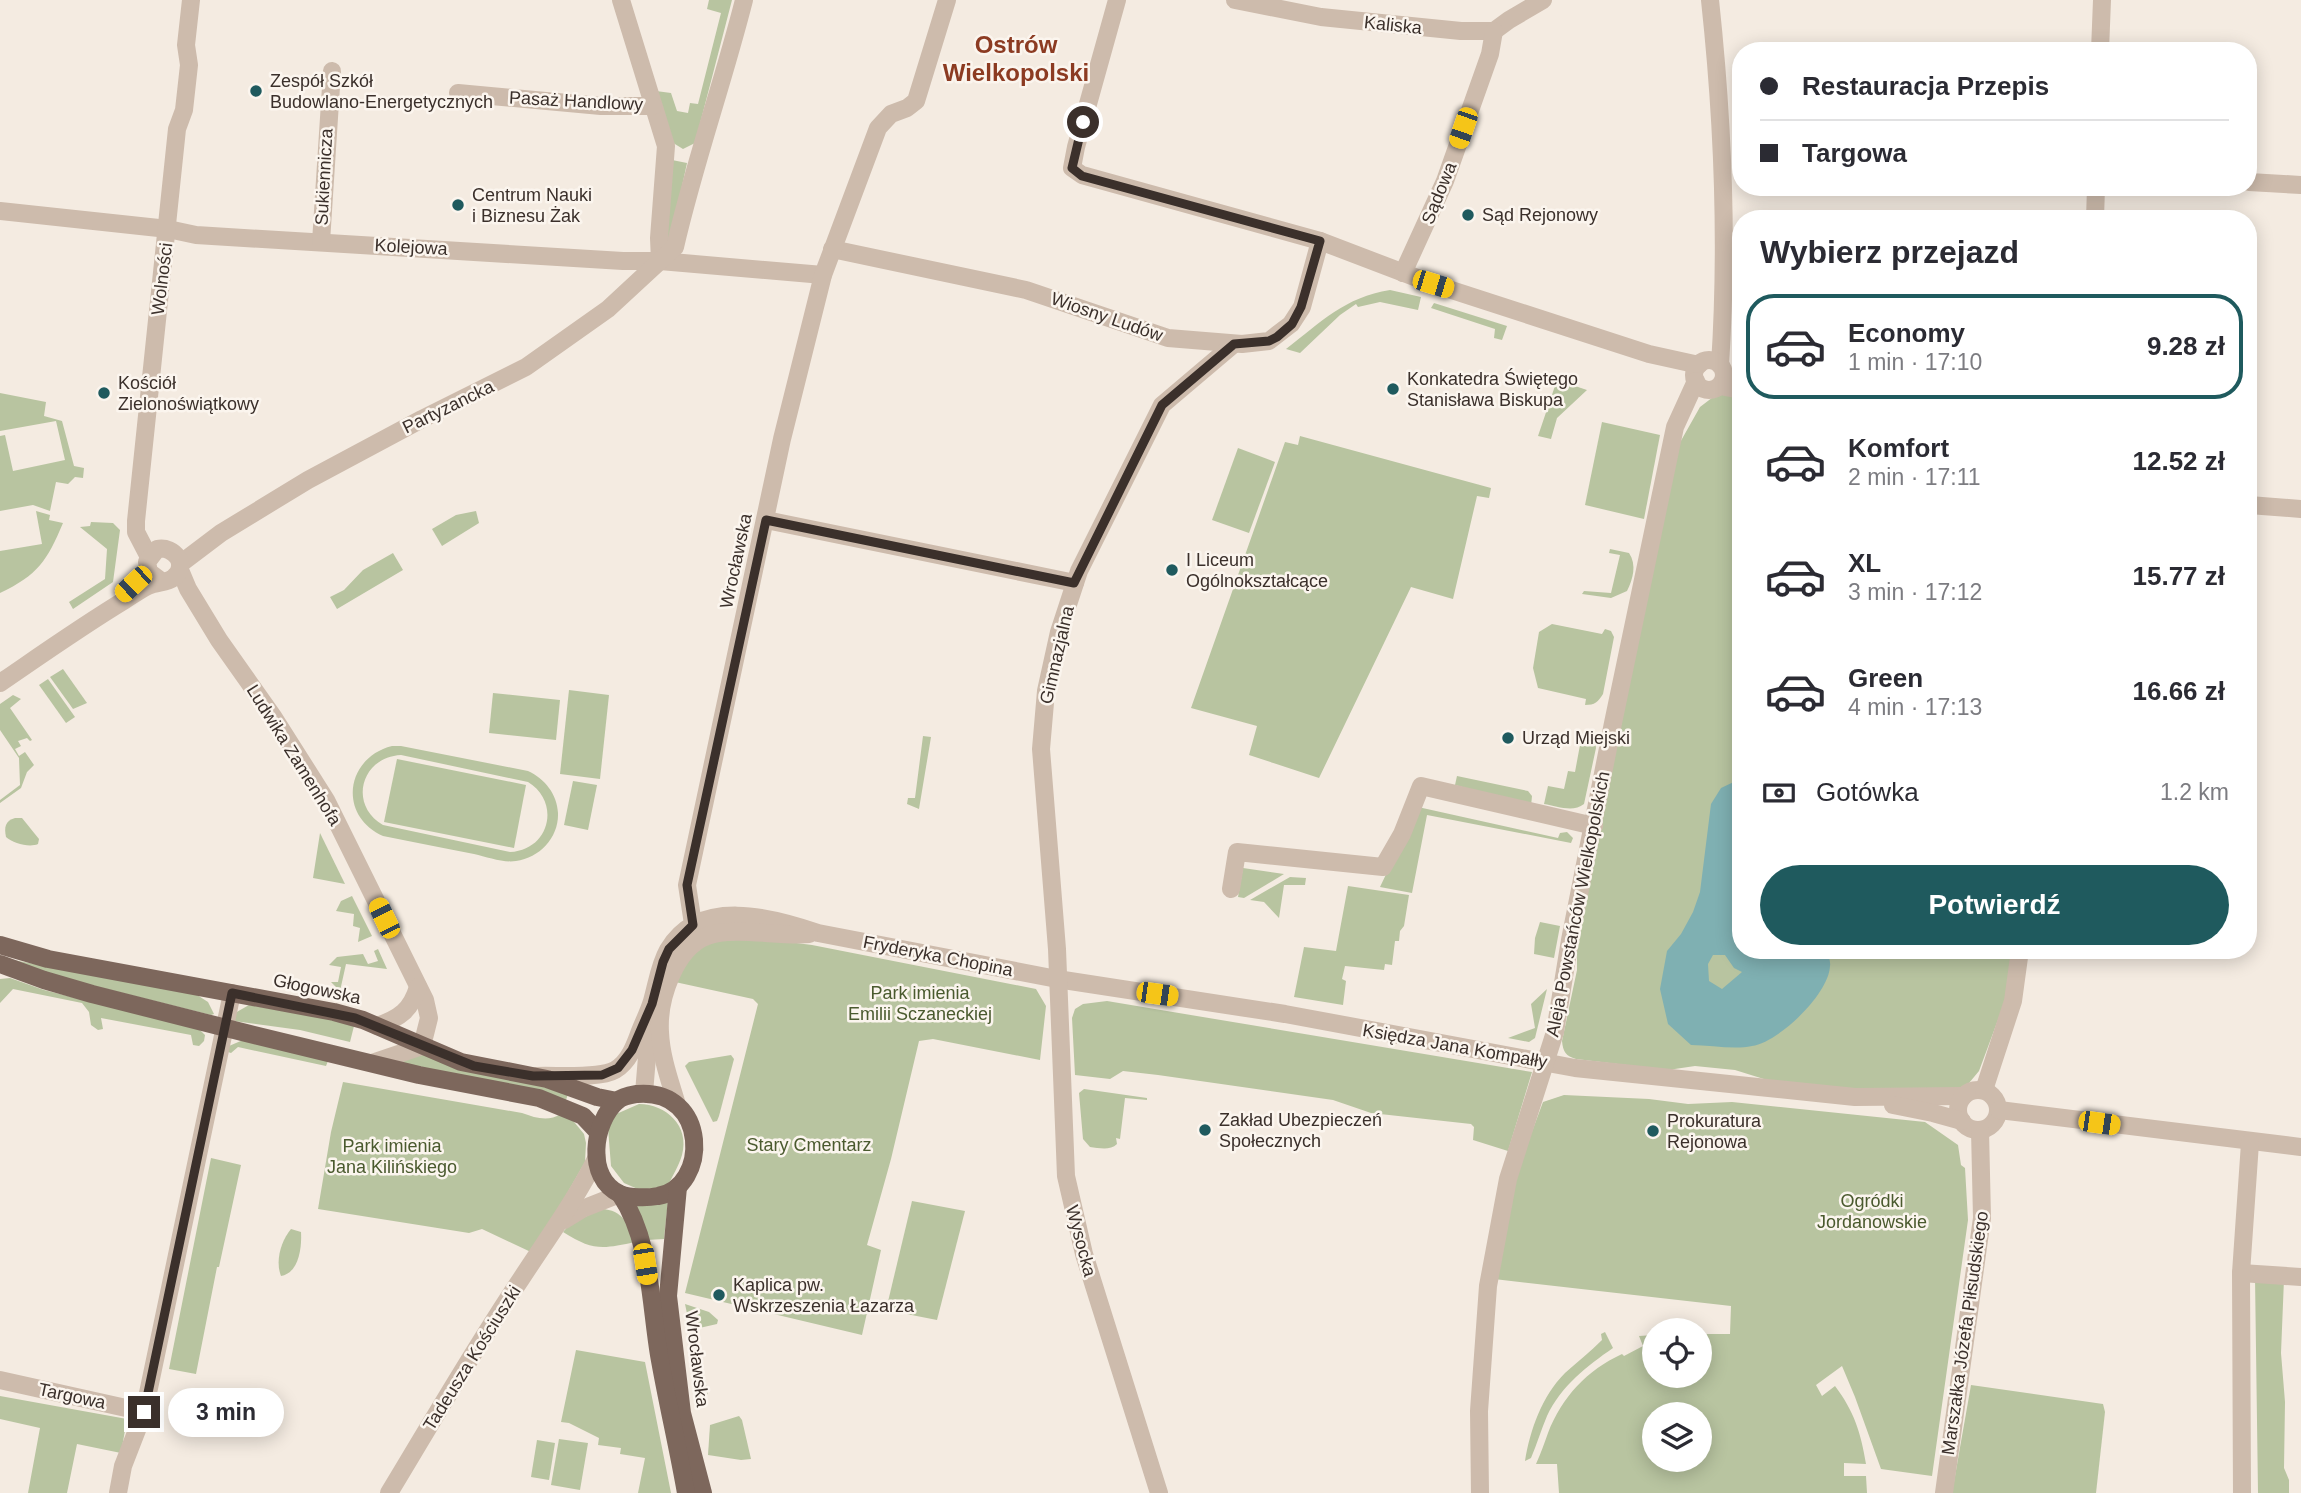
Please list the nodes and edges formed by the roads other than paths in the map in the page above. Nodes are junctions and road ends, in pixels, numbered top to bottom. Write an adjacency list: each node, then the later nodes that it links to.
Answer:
1 (191, 0): 20 (street, Wolności)
2 (621, 0): 14 (street)
3 (744, 0): 16 (street, Partyzancka)
4 (947, 0): 23 (street, Wrocławska)
5 (1117, 0): 21 (street)
6 (1236, 0): 10 (street, Kaliska)
7 (1543, 0): 10 (street)
8 (1710, 0): 28 (street, Aleja Powstańców Wielkopolskich)
9 (2102, 0): 11 (street)
10 (1494, 32): 25 (street, Sądowa)
11 (2100, 42)
12 (332, 71): 22 (street, Sukiennicza)
13 (458, 93): 14 (street, Pasaż Handlowy)
14 (653, 106): 15 (street)
15 (666, 146): 16 (street); 24 (street)
16 (699, 149): 24 (street, Partyzancka)
17 (2257, 182): 18 (street)
18 (2301, 185)
19 (0, 211): 20 (street, Kolejowa)
20 (168, 229): 22 (street, Kolejowa); 34 (street, Wolności)
21 (1320, 241): 25 (street); 27 (street, Wiosny Ludów)
22 (321, 242): 24 (street, Kolejowa)
23 (832, 249): 26 (street, Wrocławska); 27 (street, Wiosny Ludów)
24 (660, 261): 26 (street, Kolejowa); 35 (street, Partyzancka)
25 (1403, 272): 28 (street)
26 (823, 275): 33 (street, Wrocławska)
27 (1234, 344): 36 (street, Gimnazjalna)
28 (1708, 375): 29 (street); 30 (street); 39 (street, Aleja Powstańców Wielkopolskich)
29 (1732, 379)
30 (1732, 386)
31 (2257, 506): 32 (street)
32 (2301, 509)
33 (766, 520): 36 (street); 41 (street, Wrocławska)
34 (148, 562): 35 (street, Ludwika Zamenhofa); 35 (street); 37 (street, Partyzancka)
35 (172, 569): 37 (street, Partyzancka); 47 (street, Ludwika Zamenhofa)
36 (1074, 583): 46 (street, Gimnazjalna)
37 (100, 615): 38 (street, Partyzancka)
38 (0, 683)
39 (1594, 826): 40 (street); 54 (street, Aleja Powstańców Wielkopolskich)
40 (1231, 889)
41 (693, 925): 42 (street, Fryderyka Chopina); 49 (street)
42 (818, 933): 46 (street, Fryderyka Chopina); 61 (street, Fryderyka Chopina)
43 (0, 945): 48 (main road, Głogowska)
44 (2019, 959): 56 (street)
45 (0, 964): 51 (main road)
46 (1058, 979): 54 (street, Księdza Jana Kompałły); 80 (street, Wysocka)
47 (418, 987): 50 (street); 52 (street, Ludwika Zamenhofa)
48 (232, 993): 50 (main road, Głogowska); 51 (street)
49 (652, 1004): 55 (street); 57 (street)
50 (377, 1026): 52 (main road, Głogowska)
51 (225, 1027): 53 (main road); 75 (street)
52 (422, 1046): 53 (street); 55 (main road, Głogowska)
53 (372, 1063): 65 (main road)
54 (1545, 1063): 59 (street, Księdza Jana Kompałły); 81 (street, Aleja Powstańców Wielkopolskich)
55 (533, 1076): 60 (main road, Głogowska)
56 (1984, 1090): 58 (street); 62 (street)
57 (644, 1093): 60 (main road); 61 (main road)
58 (1963, 1096): 59 (street, Księdza Jana Kompałły); 63 (street)
59 (1855, 1097): 63 (street, Księdza Jana Kompałły)
60 (617, 1101): 65 (main road)
61 (677, 1105): 69 (main road)
62 (1999, 1110): 64 (street); 66 (street)
63 (1962, 1121): 64 (street)
64 (1980, 1130): 82 (street, Marszałka Józefa Piłsudskiego)
65 (598, 1132): 68 (main road)
66 (2250, 1143): 67 (street); 72 (street)
67 (2301, 1147)
68 (597, 1157): 70 (main road); 71 (street, Tadeusza Kościuszki)
69 (678, 1187): 70 (main road); 79 (main road, Wrocławska)
70 (620, 1194): 71 (street, Tadeusza Kościuszki); 78 (main road, Wrocławska)
71 (559, 1224): 77 (street, Tadeusza Kościuszki)
72 (2241, 1273): 73 (street); 83 (street)
73 (2301, 1277)
74 (0, 1380): 75 (street, Targowa)
75 (144, 1412): 76 (street)
76 (118, 1493)
77 (389, 1493)
78 (686, 1493)
79 (703, 1493)
80 (1159, 1493)
81 (1479, 1493)
82 (1944, 1493)
83 (2242, 1493)

